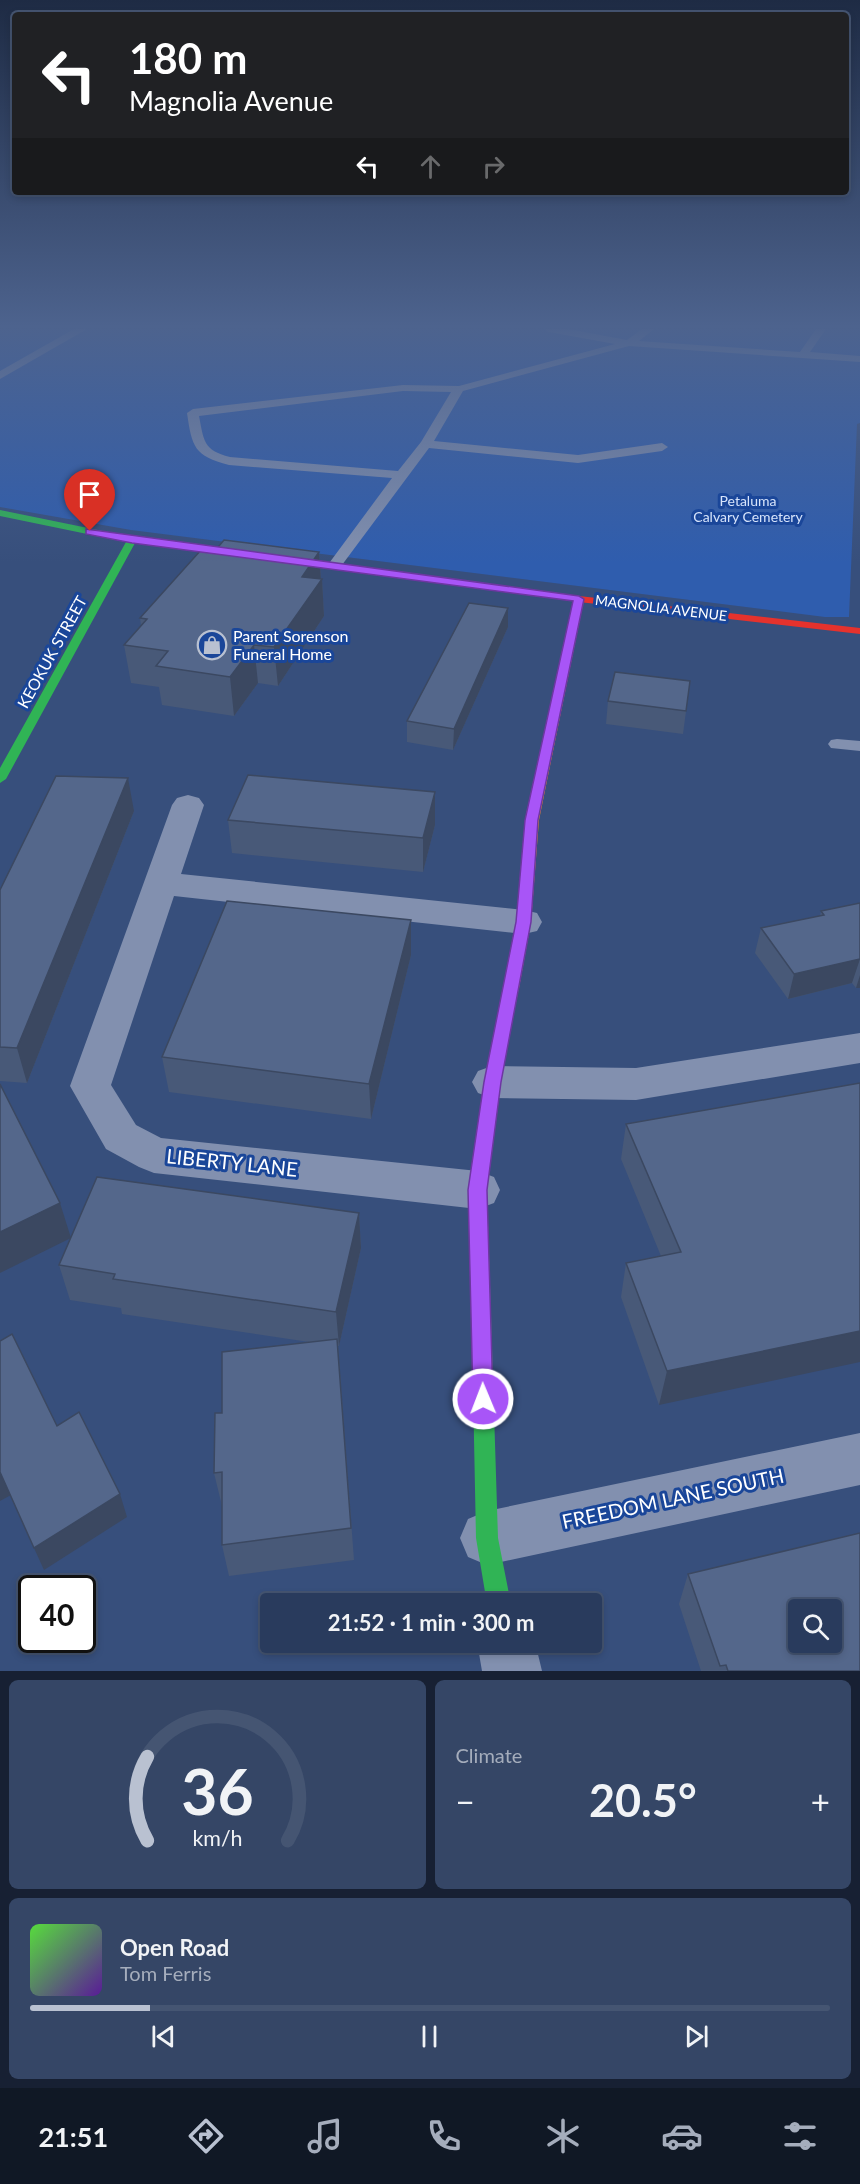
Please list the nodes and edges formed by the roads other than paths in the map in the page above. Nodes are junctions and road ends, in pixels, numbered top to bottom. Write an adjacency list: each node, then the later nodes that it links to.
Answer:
1 (244, 407): 5 (lane)
2 (448, 407): 3 (lane)
3 (426, 444): 4 (lane); 5 (lane)
4 (662, 447)
5 (401, 475): 8 (lane)
6 (0, 513): 7 (street, MAGNOLIA AVENUE)
7 (132, 540): 8 (street, MAGNOLIA AVENUE); 13 (street, KEOKUK STREET)
8 (334, 566): 9 (street, MAGNOLIA AVENUE)
9 (579, 599): 10 (street, MAGNOLIA AVENUE); 16 (street)
10 (860, 631)
11 (837, 744): 12 (lane)
12 (860, 746)
13 (0, 779)
14 (188, 805): 15 (street, LIBERTY LANE)
15 (159, 883): 16 (street); 19 (street, LIBERTY LANE)
16 (524, 922): 18 (street)
17 (860, 1048): 18 (street)
18 (492, 1082): 19 (street)
19 (478, 1190): 21 (street)
20 (860, 1459): 21 (street, FREEDOM LANE SOUTH)
21 (487, 1538): 22 (street)
22 (497, 1593)
23 (508, 1653): 24 (street)
24 (512, 1671)

